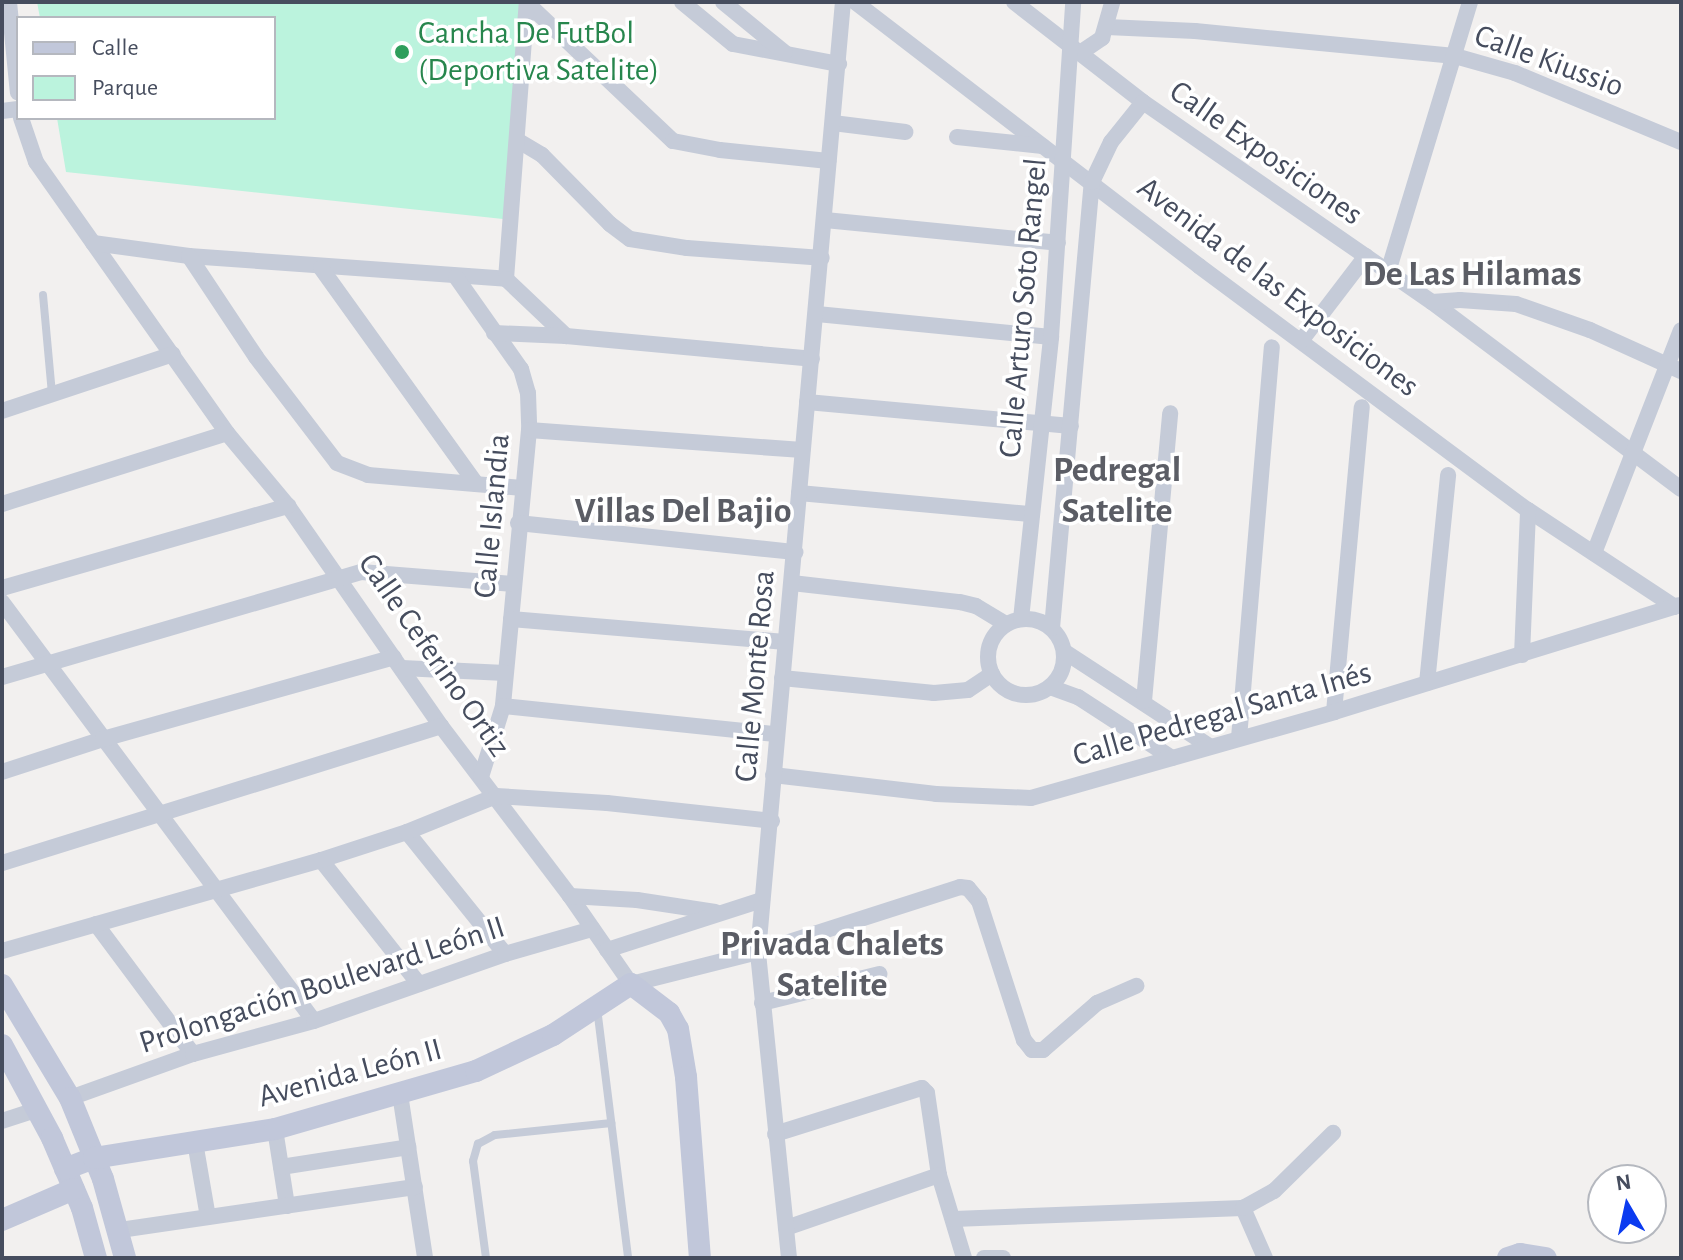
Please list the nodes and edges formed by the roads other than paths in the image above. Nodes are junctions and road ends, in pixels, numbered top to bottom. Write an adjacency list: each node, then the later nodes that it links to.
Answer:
1 (9, 2): 11 (street)
2 (527, 2): 23 (street); 26 (street)
3 (682, 2): 14 (street)
4 (723, 2): 14 (street)
5 (843, 2): 16 (street, Calle Monte Rosa)
6 (855, 2): 25 (street, Avenida de las Exposiciones)
7 (1014, 2): 13 (street, Calle Exposiciones)
8 (1073, 2): 13 (street, Calle Arturo Soto Rangel)
9 (1112, 2): 12 (street)
10 (1470, 2): 15 (street)
11 (7, 23): 17 (street)
12 (1107, 27): 13 (street); 15 (street, Calle Kiussio)
13 (1074, 49): 18 (street, Calle Exposiciones); 27 (street, Calle Arturo Soto Rangel)
14 (785, 53): 16 (street)
15 (1455, 56): 24 (street, Calle Kiussio); 36 (street)
16 (839, 64): 20 (street, Calle Monte Rosa)
17 (16, 80)
18 (1143, 102): 28 (street, Calle Arturo Soto Rangel); 33 (street, Calle Exposiciones)
19 (22, 120): 30 (street, Calle Ceferino Ortiz)
20 (833, 123): 21 (street); 26 (street, Calle Monte Rosa)
21 (905, 132)
22 (957, 137): 25 (street)
23 (517, 140): 34 (street); 38 (street)
24 (1681, 142)
25 (1044, 146): 27 (street, Avenida de las Exposiciones)
26 (828, 161): 29 (street, Calle Monte Rosa)
27 (1064, 161): 28 (street, Avenida de las Exposiciones); 31 (street, Calle Arturo Soto Rangel)
28 (1092, 182): 46 (street, Avenida de las Exposiciones); 57 (street, Calle Arturo Soto Rangel)
29 (825, 220): 31 (street); 34 (street, Calle Monte Rosa)
30 (93, 243): 32 (street); 48 (street, Calle Ceferino Ortiz)
31 (1058, 243): 45 (street, Calle Arturo Soto Rangel)
32 (189, 256): 35 (street); 63 (street)
33 (1366, 256): 36 (street, Calle Exposiciones); 46 (street)
34 (822, 258): 41 (street, Calle Monte Rosa)
35 (321, 268): 37 (street); 63 (street)
36 (1388, 272): 40 (street, Calle Exposiciones)
37 (456, 277): 38 (street); 43 (street, Calle Islandia)
38 (506, 279): 44 (street)
39 (43, 295): 51 (lane)
40 (1432, 302): 50 (street); 61 (street, Calle Exposiciones)
41 (817, 314): 45 (street); 49 (street, Calle Monte Rosa)
42 (1681, 330): 50 (street)
43 (494, 333): 44 (street); 58 (street, Calle Islandia)
44 (566, 336): 49 (street)
45 (1051, 337): 56 (street, Calle Arturo Soto Rangel)
46 (1301, 341): 69 (street, Avenida de las Exposiciones)
47 (1272, 347): 99 (street)
48 (173, 354): 51 (street); 59 (street, Calle Ceferino Ortiz)
49 (812, 359): 52 (street, Calle Monte Rosa)
50 (1674, 368): 61 (street)
51 (52, 394): 54 (street)
52 (807, 402): 56 (street); 60 (street, Calle Monte Rosa)
53 (1362, 407): 96 (street)
54 (2, 411)
55 (1170, 413): 94 (street)
56 (1043, 425): 57 (street); 70 (street, Calle Arturo Soto Rangel)
57 (1071, 426): 82 (street, Calle Arturo Soto Rangel)
58 (529, 430): 60 (street); 64 (street, Calle Islandia)
59 (227, 433): 67 (street); 68 (street, Calle Ceferino Ortiz)
60 (802, 450): 66 (street, Calle Monte Rosa)
61 (1636, 454): 65 (street, Calle Exposiciones); 73 (street)
62 (1448, 475): 92 (street)
63 (476, 484): 64 (street)
64 (522, 488): 71 (street, Calle Islandia)
65 (1681, 489)
66 (799, 493): 70 (street); 72 (street, Calle Monte Rosa)
67 (2, 504)
68 (288, 506): 74 (street, Calle Ceferino Ortiz); 77 (street)
69 (1528, 510): 73 (street, Avenida de las Exposiciones); 85 (street)
70 (1032, 514): 81 (street, Calle Arturo Soto Rangel)
71 (518, 523): 72 (street); 76 (street, Calle Islandia)
72 (795, 552): 75 (street, Calle Monte Rosa)
73 (1594, 553): 79 (street, Avenida de las Exposiciones)
74 (340, 577): 76 (street); 86 (street); 87 (street, Calle Ceferino Ortiz)
75 (792, 583): 81 (street); 83 (street, Calle Monte Rosa)
76 (513, 584): 80 (street, Calle Islandia)
77 (2, 588)
78 (2, 602): 86 (street)
79 (1678, 606): 85 (street, Calle Pedregal Santa Inés)
80 (511, 619): 83 (street); 88 (street, Calle Islandia)
81 (1014, 622): 82 (street); 89 (street)
82 (1052, 628): 84 (street)
83 (785, 642): 91 (street, Calle Monte Rosa)
84 (1065, 652): 93 (street); 94 (street)
85 (1522, 655): 92 (street, Calle Pedregal Santa Inés)
86 (47, 662): 90 (street); 100 (street)
87 (398, 662): 88 (street); 97 (street, Calle Ceferino Ortiz); 100 (street)
88 (505, 673): 95 (street, Calle Islandia)
89 (992, 674): 91 (street); 93 (street)
90 (2, 677)
91 (782, 678): 98 (street, Calle Monte Rosa)
92 (1427, 683): 96 (street, Calle Pedregal Santa Inés)
93 (1050, 687): 102 (street)
94 (1144, 701): 101 (street)
95 (503, 706): 98 (street); 105 (street, Calle Islandia)
96 (1334, 712): 99 (street, Calle Pedregal Santa Inés)
97 (441, 726): 105 (street, Calle Ceferino Ortiz); 107 (street)
98 (776, 734): 104 (street, Calle Monte Rosa)
99 (1239, 738): 101 (street, Calle Pedregal Santa Inés)
100 (103, 739): 103 (street); 107 (street)
101 (1209, 746): 102 (street, Calle Pedregal Santa Inés)
102 (1172, 758): 104 (street, Calle Pedregal Santa Inés)
103 (2, 772)
104 (773, 775): 108 (street, Calle Monte Rosa)
105 (481, 777): 106 (street, Calle Ceferino Ortiz)
106 (496, 796): 108 (street); 109 (street); 113 (street, Calle Ceferino Ortiz)
107 (158, 815): 111 (street); 112 (street)
108 (772, 821): 114 (street, Calle Monte Rosa)
109 (407, 832): 110 (street); 121 (street)
110 (321, 860): 112 (street); 123 (street)
111 (2, 863)
112 (216, 891): 116 (street); 129 (street)
113 (570, 896): 115 (street); 117 (street, Calle Ceferino Ortiz)
114 (762, 900): 115 (street); 120 (street, Calle Monte Rosa)
115 (719, 913): 118 (street)
116 (96, 924): 119 (street); 131 (street)
117 (592, 929): 118 (street, Calle Ceferino Ortiz); 121 (street, Prolongación Boulevard León II)
118 (607, 950): 124 (street, Calle Ceferino Ortiz)
119 (2, 951)
120 (758, 952): 124 (street); 126 (street); 127 (street, Calle Monte Rosa)
121 (505, 954): 123 (street, Prolongación Boulevard León II)
122 (879, 974): 127 (street)
123 (419, 984): 129 (street, Prolongación Boulevard León II)
124 (631, 984): 128 (street, Avenida León II); 159 (street, Calle Ceferino Ortiz)
125 (2, 985): 133 (street)
126 (1136, 986)
127 (762, 1003): 139 (street, Calle Monte Rosa)
128 (597, 1007): 132 (street, Avenida León II); 136 (lane)
129 (314, 1021): 131 (street, Prolongación Boulevard León II)
130 (2, 1045): 134 (street)
131 (193, 1054): 133 (street, Prolongación Boulevard León II)
132 (400, 1094): 137 (street, Avenida León II); 141 (street)
133 (70, 1098): 142 (street)
134 (39, 1109): 135 (street); 145 (street)
135 (2, 1121)
136 (611, 1123): 157 (lane); 158 (lane)
137 (275, 1129): 140 (street, Avenida León II); 143 (street)
138 (1333, 1133): 148 (street)
139 (775, 1134): 144 (street); 152 (street, Calle Monte Rosa)
140 (195, 1142): 142 (street, Avenida León II); 149 (street)
141 (408, 1147): 143 (street); 146 (street)
142 (94, 1158): 145 (street, Avenida León II); 153 (street)
143 (281, 1167): 147 (street)
144 (939, 1175): 150 (street); 152 (street)
145 (70, 1179): 151 (street, Avenida León II); 154 (street)
146 (415, 1187): 147 (street); 156 (street)
147 (287, 1206): 149 (street)
148 (1243, 1208): 150 (street); 164 (street)
149 (208, 1217): 153 (street)
150 (954, 1219): 161 (street)
151 (2, 1220)
152 (786, 1228): 160 (street, Calle Monte Rosa)
153 (120, 1230): 155 (street)
154 (96, 1258)
155 (125, 1258)
156 (425, 1258)
157 (486, 1258)
158 (628, 1258)
159 (700, 1258)
160 (789, 1258)
161 (964, 1258)
162 (984, 1258): 163 (street)
163 (1003, 1258)
164 (1265, 1258)
165 (1508, 1258): 166 (street)
166 (1546, 1258)

